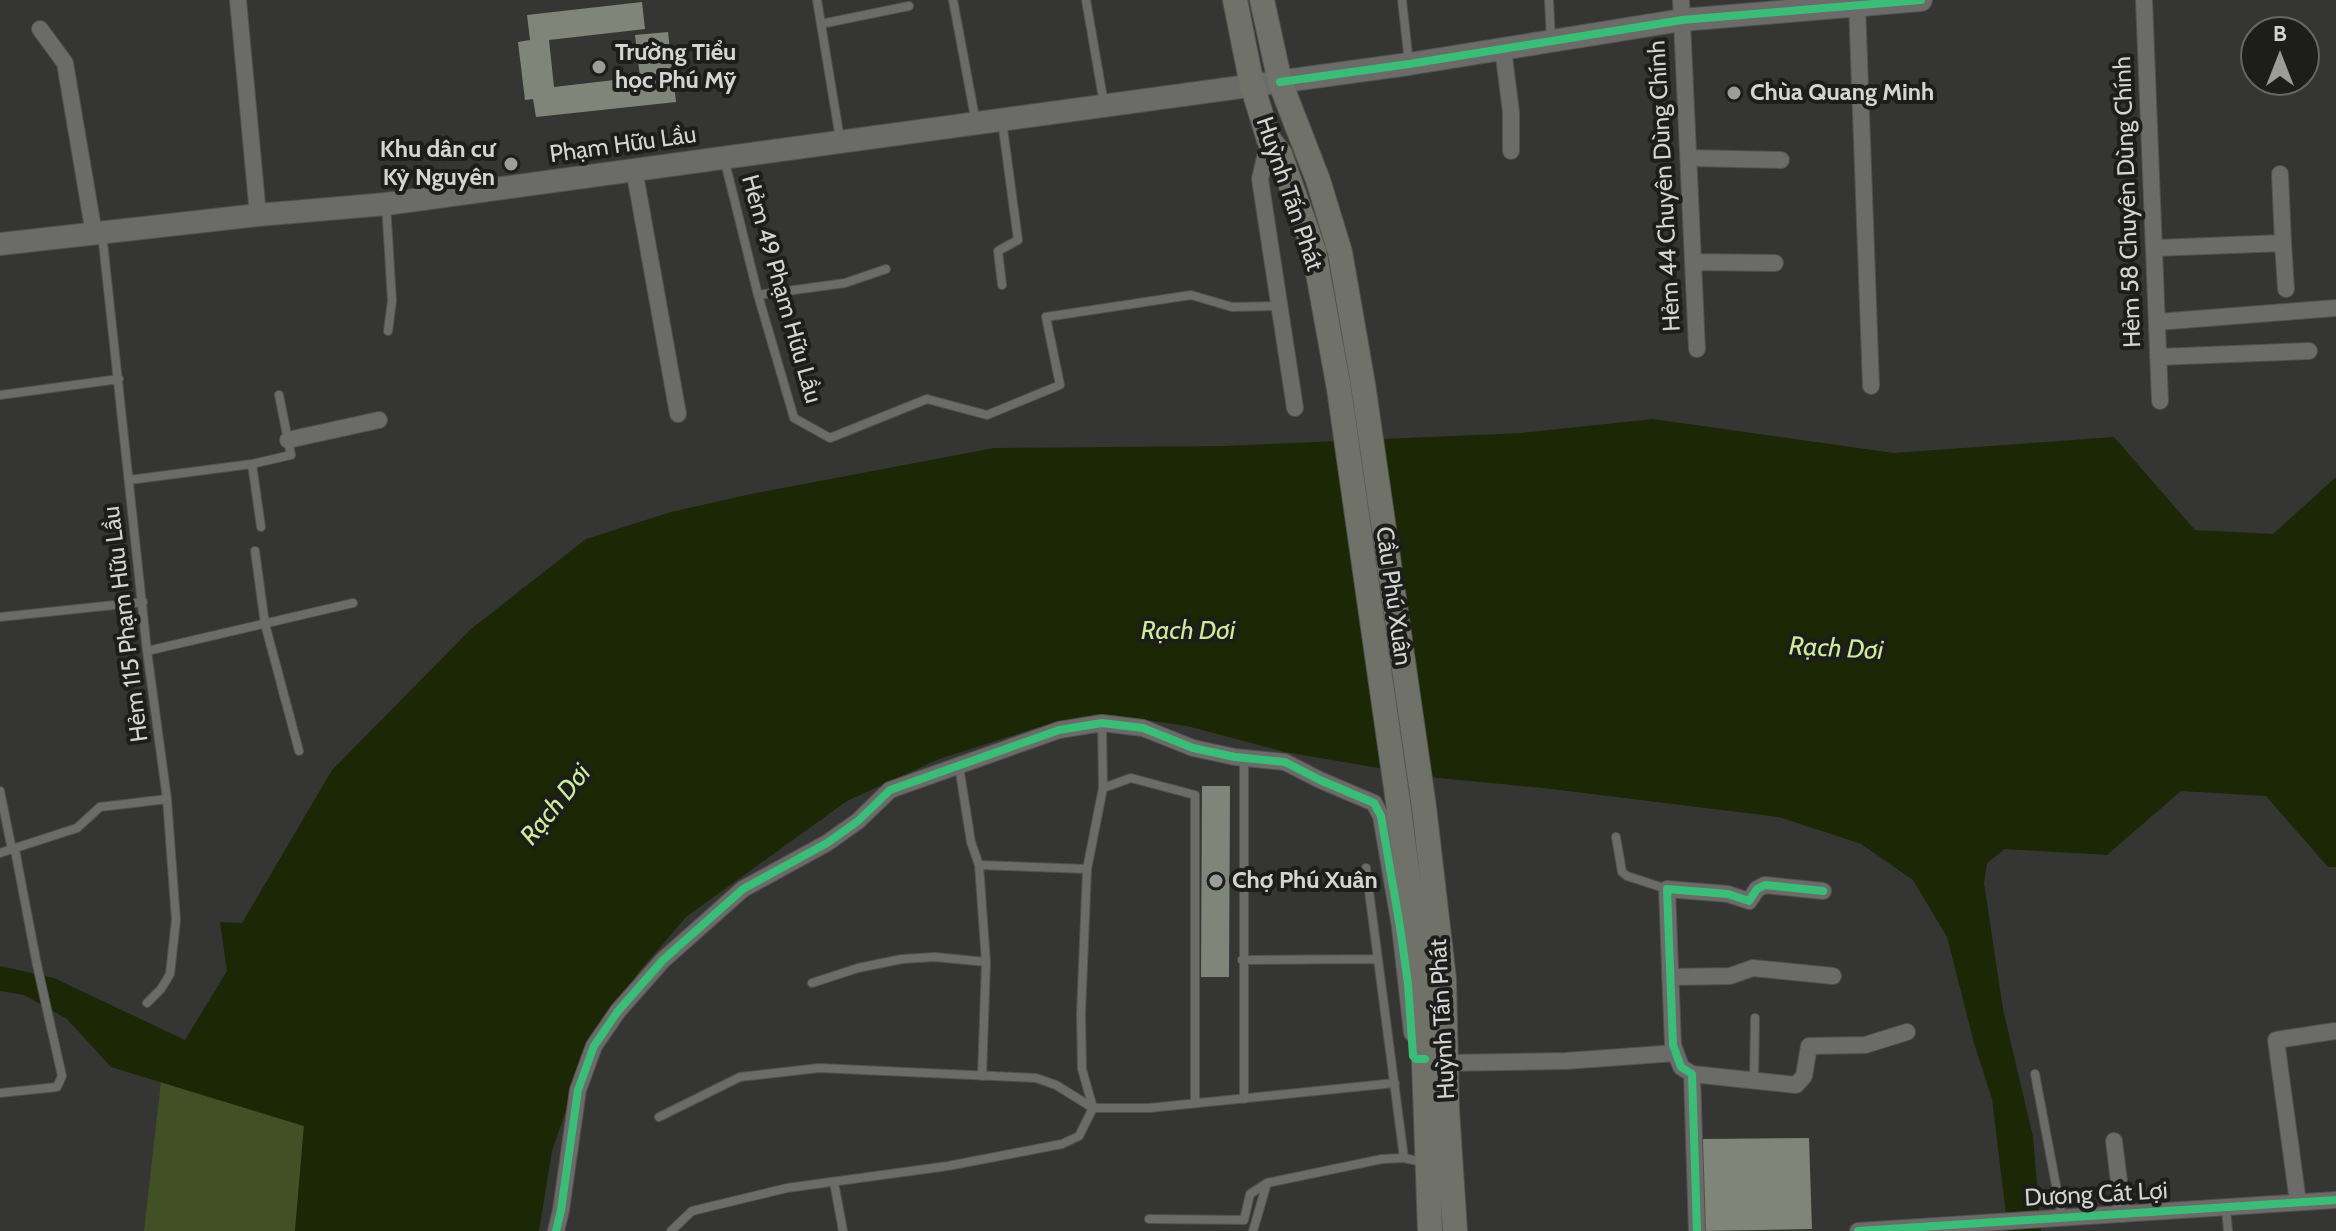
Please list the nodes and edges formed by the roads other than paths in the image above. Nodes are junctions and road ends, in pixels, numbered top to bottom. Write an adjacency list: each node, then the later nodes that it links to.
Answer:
1 (238, 0): 33 (street)
2 (817, 0): 14 (lane)
3 (953, 0): 23 (lane)
4 (1086, 0): 21 (lane)
5 (1235, 0): 20 (main road, Huỳnh Tấn Phát)
6 (1262, 0): 19 (main road, Huỳnh Tấn Phát)
7 (1402, 0): 18 (lane)
8 (1549, 0): 16 (lane)
9 (1921, 0): 11 (main road, Phạm Hữu Lầu)
10 (2144, 0): 37 (street, Hẻm 58 Chuyên Dùng Chính)
11 (1857, 2): 13 (main road, Phạm Hữu Lầu); 53 (street)
12 (909, 6): 14 (lane)
13 (1682, 10): 16 (main road, Phạm Hữu Lầu); 28 (street, Hẻm 44 Chuyên Dùng Chính)
14 (821, 24): 24 (lane)
15 (40, 29): 34 (street)
16 (1551, 41): 17 (main road, Phạm Hữu Lầu)
17 (1503, 49): 18 (main road, Phạm Hữu Lầu); 26 (street)
18 (1409, 64): 19 (main road, Phạm Hữu Lầu)
19 (1280, 82): 20 (main road, Phạm Hữu Lầu); 52 (main road, Huỳnh Tấn Phát)
20 (1252, 85): 21 (main road, Phạm Hữu Lầu); 25 (main road, Huỳnh Tấn Phát)
21 (1104, 105): 22 (main road, Phạm Hữu Lầu)
22 (1002, 120): 23 (main road, Phạm Hữu Lầu); 41 (lane)
23 (976, 123): 24 (main road, Phạm Hữu Lầu)
24 (840, 140): 27 (main road, Phạm Hữu Lầu)
25 (1269, 140): 44 (street); 52 (main road, Huỳnh Tấn Phát)
26 (1511, 151)
27 (724, 157): 30 (main road, Phạm Hữu Lầu); 43 (lane, Hẻm 49 Phạm Hữu Lầu)
28 (1688, 158): 29 (street); 38 (street, Hẻm 44 Chuyên Dùng Chính)
29 (1781, 160)
30 (634, 169): 32 (main road, Phạm Hữu Lầu); 58 (street)
31 (2280, 174): 35 (street)
32 (386, 204): 33 (main road, Phạm Hữu Lầu); 47 (lane)
33 (258, 215): 34 (main road, Phạm Hữu Lầu)
34 (98, 233): 36 (main road, Phạm Hữu Lầu); 51 (lane, Hẻm 115 Phạm Hữu Lầu)
35 (2283, 243): 37 (street); 42 (street)
36 (0, 244)
37 (2156, 248): 46 (street, Hẻm 58 Chuyên Dùng Chính)
38 (1693, 262): 39 (street); 48 (street, Hẻm 44 Chuyên Dùng Chính)
39 (1775, 263)
40 (886, 269): 43 (lane)
41 (1002, 285)
42 (2286, 289)
43 (758, 295): 44 (lane, Hẻm 49 Phạm Hữu Lầu)
44 (1278, 306): 57 (street)
45 (2336, 308): 46 (street)
46 (2157, 322): 50 (street, Hẻm 58 Chuyên Dùng Chính)
47 (388, 331)
48 (1697, 349)
49 (2309, 351): 50 (street)
50 (2158, 357): 56 (street, Hẻm 58 Chuyên Dùng Chính)
51 (119, 379): 54 (lane); 62 (lane, Hẻm 115 Phạm Hữu Lầu)
52 (1351, 386): 77 (main road, Cầu Phú Xuân)
53 (1871, 386)
54 (0, 395)
55 (279, 395): 60 (lane)
56 (2160, 401)
57 (1295, 408)
58 (678, 414)
59 (379, 420): 60 (street)
60 (288, 440): 61 (lane)
61 (252, 464): 62 (lane); 63 (lane)
62 (129, 480): 65 (lane, Hẻm 115 Phạm Hữu Lầu)
63 (261, 527)
64 (255, 551): 68 (lane)
65 (143, 602): 67 (lane); 69 (lane, Hẻm 115 Phạm Hữu Lầu)
66 (353, 603): 68 (lane)
67 (0, 617)
68 (265, 624): 69 (lane); 71 (lane)
69 (147, 651): 76 (lane, Hẻm 115 Phạm Hữu Lầu)
70 (1102, 723): 72 (street); 73 (street); 74 (lane)
71 (299, 751)
72 (1244, 758): 87 (lane); 97 (street)
73 (959, 766): 81 (lane); 119 (street)
74 (1103, 788): 83 (lane); 105 (lane)
75 (0, 791): 79 (lane)
76 (167, 799): 79 (lane); 92 (lane, Hẻm 115 Phạm Hữu Lầu)
77 (1412, 808): 97 (main road, Huỳnh Tấn Phát)
78 (1616, 837): 84 (lane)
79 (14, 850): 80 (lane); 103 (lane)
80 (0, 853)
81 (979, 865): 83 (lane); 88 (lane)
82 (1366, 868): 86 (lane, Huỳnh Tấn Phát)
83 (1087, 869): 106 (lane)
84 (1667, 889): 85 (street); 90 (street)
85 (1823, 891)
86 (1378, 959): 87 (lane); 102 (lane, Huỳnh Tấn Phát)
87 (1242, 960): 104 (lane)
88 (986, 962): 91 (lane); 100 (lane)
89 (1833, 976): 90 (street)
90 (1670, 977): 96 (street)
91 (812, 983)
92 (147, 1003)
93 (1755, 1018): 101 (lane)
94 (2335, 1031): 113 (street)
95 (1907, 1032): 101 (street)
96 (1676, 1053): 97 (street); 98 (street)
97 (1436, 1061): 109 (main road, Huỳnh Tấn Phát); 124 (main road, Huỳnh Tấn Phát)
98 (1692, 1074): 101 (street); 125 (street)
99 (2035, 1074): 117 (lane)
100 (982, 1076): 106 (lane); 107 (lane)
101 (1754, 1082)
102 (1395, 1083): 104 (lane); 109 (lane, Huỳnh Tấn Phát)
103 (0, 1093)
104 (1244, 1099): 105 (lane)
105 (1195, 1103): 106 (lane)
106 (1093, 1108): 110 (lane)
107 (659, 1117)
108 (2114, 1141): 115 (street)
109 (1416, 1161): 111 (lane); 123 (main road, Huỳnh Tấn Phát)
110 (834, 1182): 120 (lane); 121 (lane)
111 (1267, 1183): 116 (lane); 122 (lane)
112 (2336, 1200): 113 (street, Dương Cát Lợi)
113 (2298, 1202): 114 (street, Dương Cát Lợi)
114 (2225, 1207): 115 (street, Dương Cát Lợi); 127 (lane)
115 (2123, 1214): 117 (street, Dương Cát Lợi)
116 (1149, 1219)
117 (2056, 1221): 118 (street, Dương Cát Lợi)
118 (1939, 1228): 126 (street, Dương Cát Lợi)
119 (556, 1231)
120 (671, 1231)
121 (843, 1231)
122 (1253, 1231)
123 (1430, 1231)
124 (1455, 1231)
125 (1697, 1231)
126 (1858, 1231)
127 (2228, 1231)

